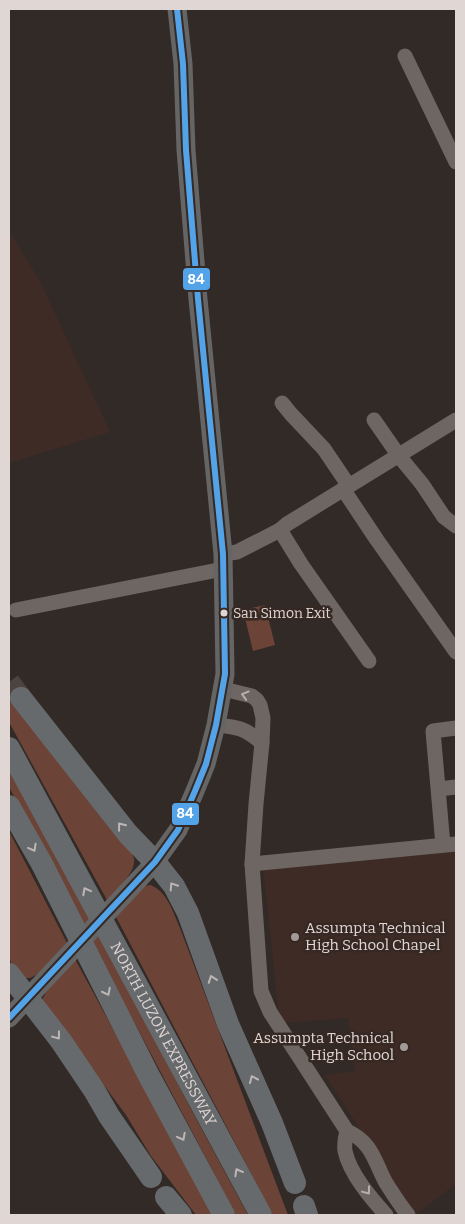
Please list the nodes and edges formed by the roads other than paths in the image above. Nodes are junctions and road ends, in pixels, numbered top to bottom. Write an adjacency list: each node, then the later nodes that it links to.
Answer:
1 (177, 9): 11 (main road)
2 (405, 56): 3 (street)
3 (456, 162)
4 (282, 403): 8 (street)
5 (374, 420): 7 (street)
6 (456, 420): 7 (street)
7 (399, 456): 8 (street); 9 (street)
8 (346, 488): 10 (street); 13 (street)
9 (456, 526)
10 (280, 530): 11 (street); 14 (street)
11 (223, 561): 12 (street); 15 (main road)
12 (16, 610)
13 (456, 652)
14 (369, 661)
15 (223, 689): 17 (main road); 19 (street, one-way to 15)
16 (21, 698): 25 (highway, one-way to 16)
17 (216, 725): 19 (street); 25 (main road)
18 (456, 728): 22 (street)
19 (262, 743): 26 (street)
20 (9, 748): 40 (highway, NORTH LUZON EXPRESSWAY, one-way to 20)
21 (456, 787): 22 (street)
22 (439, 789): 24 (street)
23 (9, 806): 39 (highway, NORTH LUZON EXPRESSWAY, one-way to 39)
24 (449, 844): 26 (street)
25 (155, 862): 28 (main road); 34 (highway, one-way to 25)
26 (252, 864): 30 (street)
27 (9, 974): 28 (highway)
28 (28, 998): 29 (main road); 33 (highway, one-way to 33)
29 (9, 1018)
30 (347, 1131): 31 (street); 32 (street)
31 (373, 1156): 32 (street); 36 (street)
32 (351, 1166): 37 (street, one-way to 37)
33 (151, 1177)
34 (295, 1183)
35 (166, 1197): 38 (highway)
36 (396, 1198): 37 (street); 41 (street)
37 (384, 1213)
38 (181, 1215)
39 (224, 1215)
40 (262, 1215)
41 (408, 1215)

